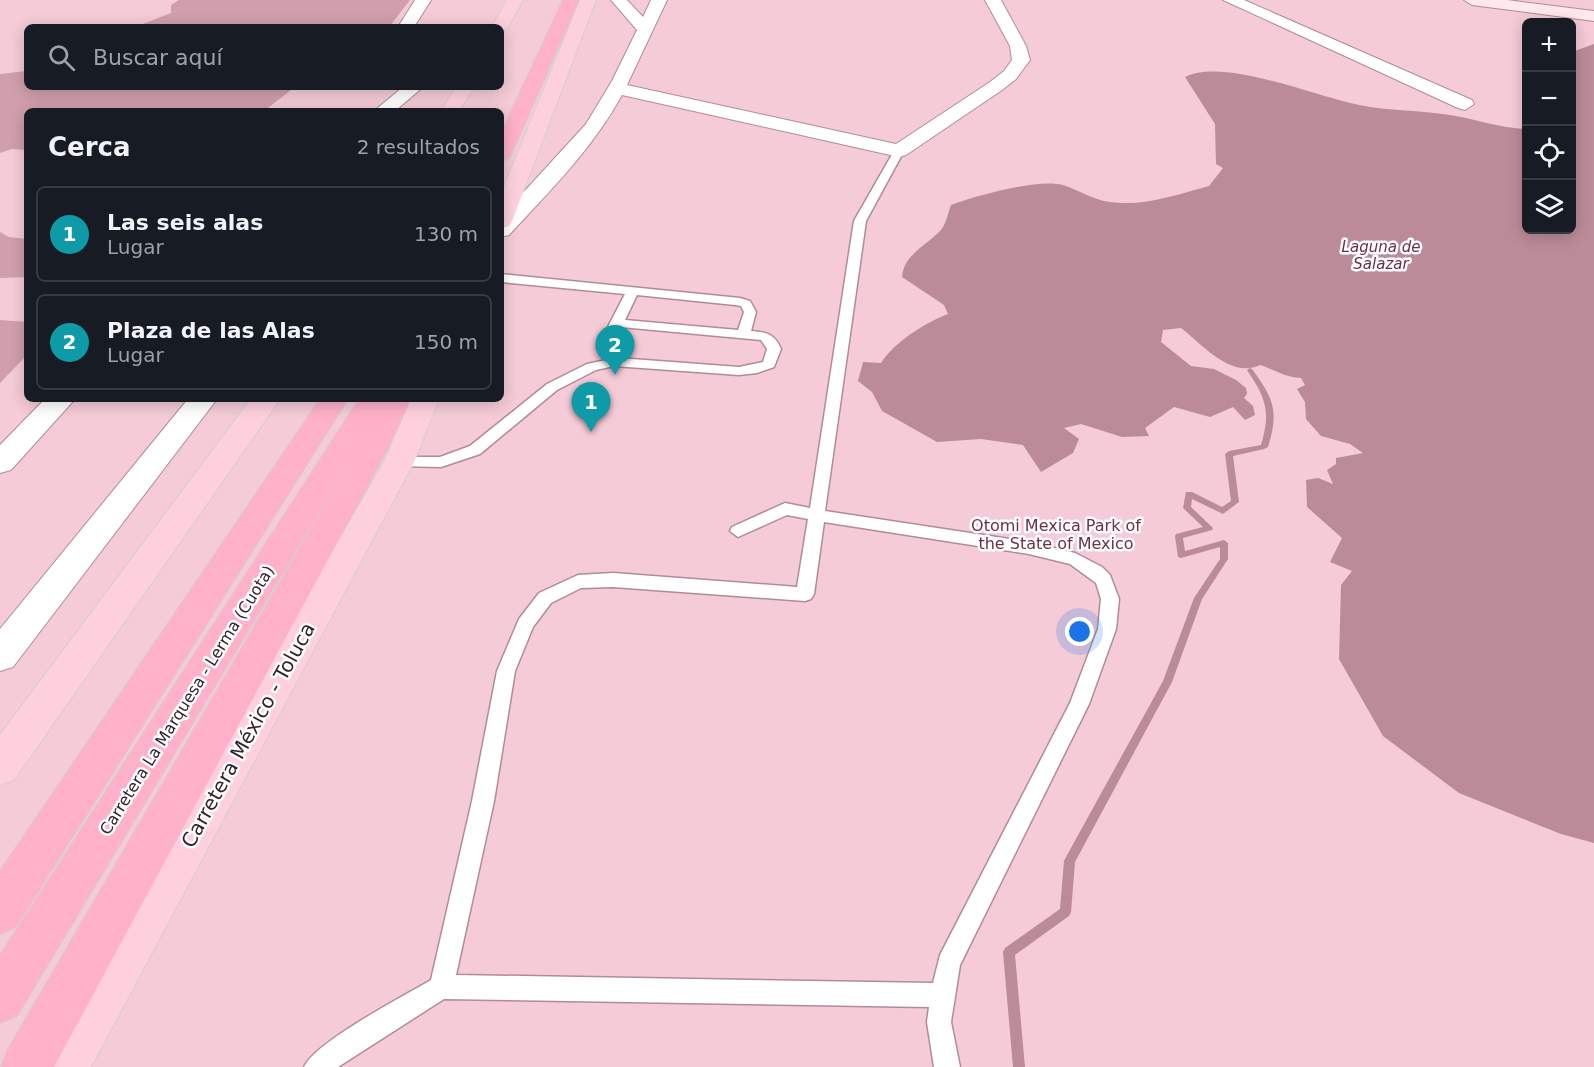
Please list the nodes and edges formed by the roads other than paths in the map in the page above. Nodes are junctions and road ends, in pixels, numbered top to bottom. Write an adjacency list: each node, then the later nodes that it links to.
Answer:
1 (423, 0): 13 (street)
2 (515, 0): 14 (main road)
3 (553, 0): 12 (highway)
4 (571, 0): 22 (highway)
5 (588, 0): 24 (main road)
6 (619, 0): 15 (street)
7 (659, 0): 15 (street)
8 (993, 0): 23 (street)
9 (1231, 0): 19 (street)
10 (1472, 0): 11 (main road)
11 (1594, 16)
12 (544, 18)
13 (408, 24)
14 (502, 24)
15 (645, 29): 16 (street)
16 (617, 88): 23 (street); 25 (street)
17 (408, 90): 20 (street)
18 (463, 90): 21 (main road)
19 (1465, 104)
20 (377, 106)
21 (452, 108)
22 (504, 147)
23 (899, 151): 40 (lane)
24 (504, 213)
25 (504, 227)
26 (504, 278): 27 (lane)
27 (633, 291): 28 (lane); 29 (lane)
28 (617, 323): 29 (lane); 30 (lane)
29 (744, 333): 30 (lane)
30 (614, 362): 38 (lane)
31 (58, 402): 39 (street)
32 (201, 402): 42 (street)
33 (264, 402): 43 (main road)
34 (332, 402): 44 (highway)
35 (371, 402): 47 (highway, Carretera La Marquesa - Lerma (Cuota))
36 (396, 402): 48 (highway)
37 (424, 402): 38 (main road, Carretera México - Toluca)
38 (399, 462): 49 (main road, Carretera México - Toluca)
39 (0, 463)
40 (818, 516): 41 (lane); 45 (lane); 46 (lane)
41 (738, 531)
42 (0, 656)
43 (0, 767)
44 (0, 911)
45 (441, 987): 46 (lane); 50 (lane)
46 (943, 995): 51 (lane)
47 (0, 999)
48 (26, 1067)
49 (63, 1067)
50 (317, 1067)
51 (947, 1067)

